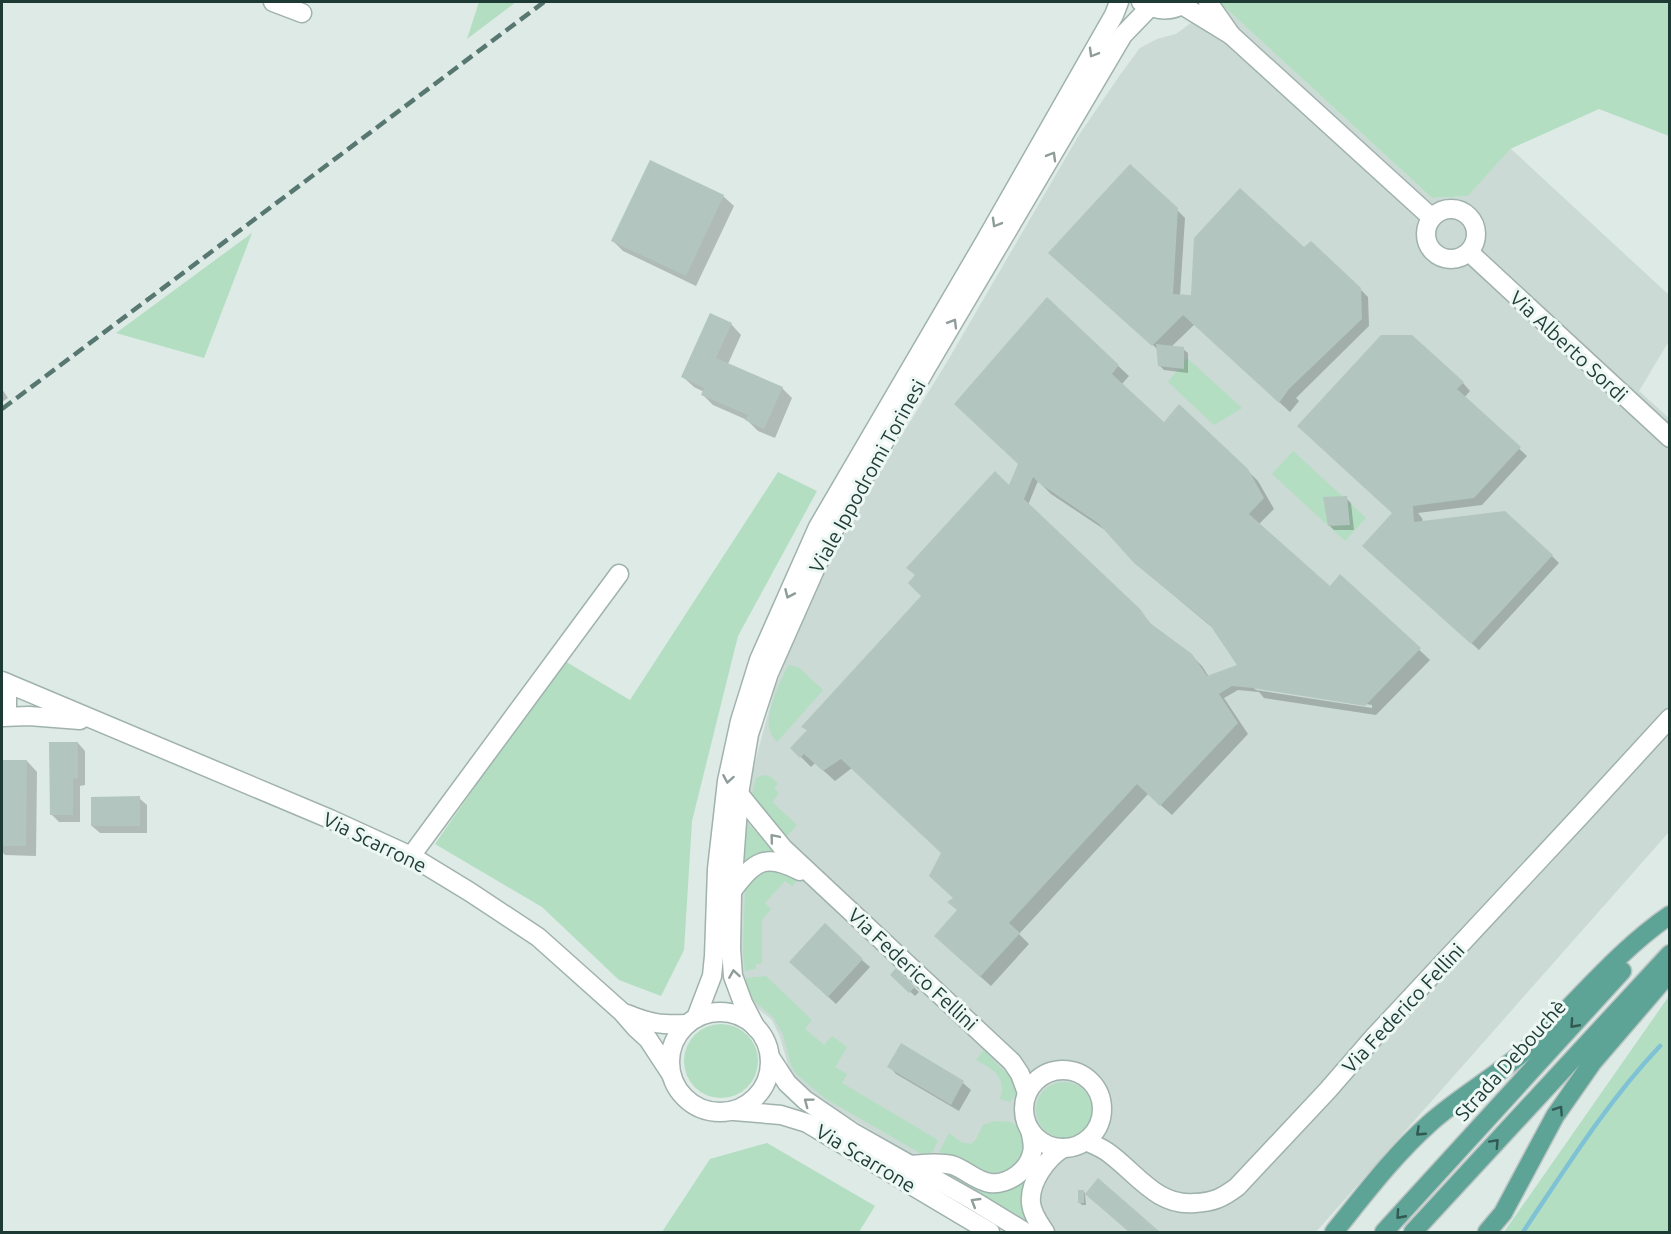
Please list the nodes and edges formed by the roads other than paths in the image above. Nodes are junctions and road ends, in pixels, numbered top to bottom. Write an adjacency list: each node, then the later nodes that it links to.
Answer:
1 (273, 2): 6 (street)
2 (1119, 2): 24 (street, Viale Ippodromi Torinesi, one-way to 24)
3 (1208, 2): 7 (street)
4 (1184, 3): 5 (street); 7 (street)
5 (1146, 4): 16 (street, Viale Ippodromi Torinesi, one-way to 5)
6 (302, 13)
7 (1231, 35): 8 (street)
8 (1432, 218): 9 (street); 9 (street)
9 (1469, 252): 10 (street, Via Alberto Sordi)
10 (1670, 438)
11 (619, 574): 17 (street)
12 (4, 682): 13 (street); 15 (street, Via Scarrone)
13 (2, 717): 15 (street, Via Scarrone)
14 (1670, 718): 36 (street, Via Federico Fellini)
15 (97, 722): 17 (street, Via Scarrone)
16 (739, 794): 18 (street, Via Federico Fellini, one-way to 16); 19 (street, Viale Ippodromi Torinesi)
17 (411, 856): 23 (street, Via Scarrone)
18 (814, 878): 19 (street, Via Federico Fellini); 27 (street, Via Federico Fellini)
19 (732, 891): 25 (street, Viale Ippodromi Torinesi, one-way to 19)
20 (1670, 917): 41 (main road, one-way to 41); 42 (main road, Strada Debouchè, one-way to 42)
21 (1670, 954): 43 (main road, one-way to 21)
22 (1670, 972): 44 (main road, one-way to 22)
23 (622, 1012): 24 (street, Via Scarrone); 29 (street, Via Scarrone)
24 (692, 1021): 25 (street); 29 (street)
25 (756, 1028): 26 (street)
26 (770, 1057): 31 (street); 37 (street, Via Scarrone, one-way to 26)
27 (1012, 1062): 28 (street, Via Federico Fellini); 30 (street, Via Federico Fellini)
28 (1047, 1073): 30 (street); 32 (street)
29 (671, 1074): 31 (street)
30 (1027, 1093): 33 (street)
31 (732, 1111): 38 (street, Via Scarrone)
32 (1099, 1124): 34 (street); 36 (street, Via Federico Fellini)
33 (1030, 1131): 35 (street); 37 (street, Via Scarrone)
34 (1086, 1141): 35 (street); 36 (street, Via Federico Fellini)
35 (1063, 1148): 40 (street)
36 (1109, 1152)
37 (910, 1165): 39 (street, Via Scarrone, one-way to 37)
38 (990, 1233)
39 (1025, 1233)
40 (1045, 1233)
41 (1334, 1233)
42 (1384, 1233)
43 (1413, 1233)
44 (1487, 1233)

